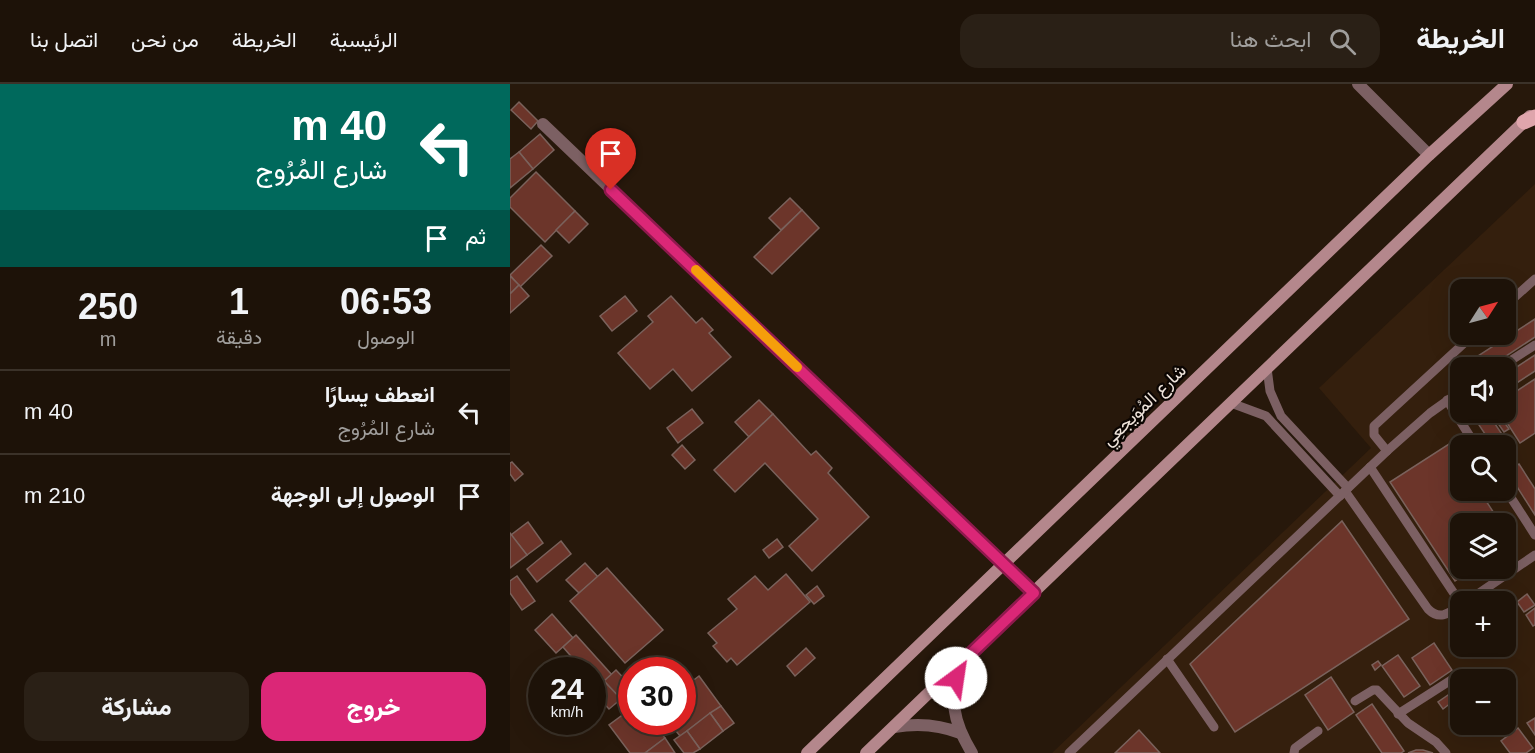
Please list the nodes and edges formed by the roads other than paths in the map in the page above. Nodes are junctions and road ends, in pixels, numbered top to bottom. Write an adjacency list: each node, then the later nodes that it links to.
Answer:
1 (1358, 84): 5 (street)
2 (1507, 84): 5 (street, شارع المُوَيجعِي)
3 (1531, 117): 11 (street)
4 (543, 124): 22 (street)
5 (1429, 155): 22 (street, شارع المُوَيجعِي)
6 (1535, 279): 7 (lane)
7 (1516, 296)
8 (1462, 345): 16 (lane)
9 (1535, 345): 10 (lane)
10 (1516, 357)
11 (1267, 368): 14 (street); 18 (lane)
12 (1450, 398): 13 (lane)
13 (1447, 400): 15 (lane); 16 (lane)
14 (1231, 403): 18 (lane); 25 (street)
15 (1469, 435)
16 (1387, 451): 17 (lane)
17 (1370, 467): 18 (lane); 23 (lane)
18 (1344, 491): 26 (lane); 27 (lane)
19 (1513, 501): 20 (lane)
20 (1535, 535)
21 (1535, 555): 24 (lane)
22 (1004, 564): 25 (street); 36 (street, شارع المُوَيجعِي)
23 (1452, 591)
24 (1482, 591)
25 (1034, 593): 28 (street)
26 (1450, 612)
27 (1167, 659): 33 (lane); 39 (lane)
28 (960, 664): 32 (street); 35 (street)
29 (1450, 681): 31 (lane)
30 (1355, 701): 31 (lane)
31 (1398, 714): 41 (lane)
32 (894, 727): 35 (street); 37 (street)
33 (1214, 727)
34 (1318, 731): 40 (lane)
35 (960, 733): 38 (street)
36 (807, 753)
37 (867, 753)
38 (972, 753)
39 (1069, 753)
40 (1294, 753)
41 (1446, 753)

